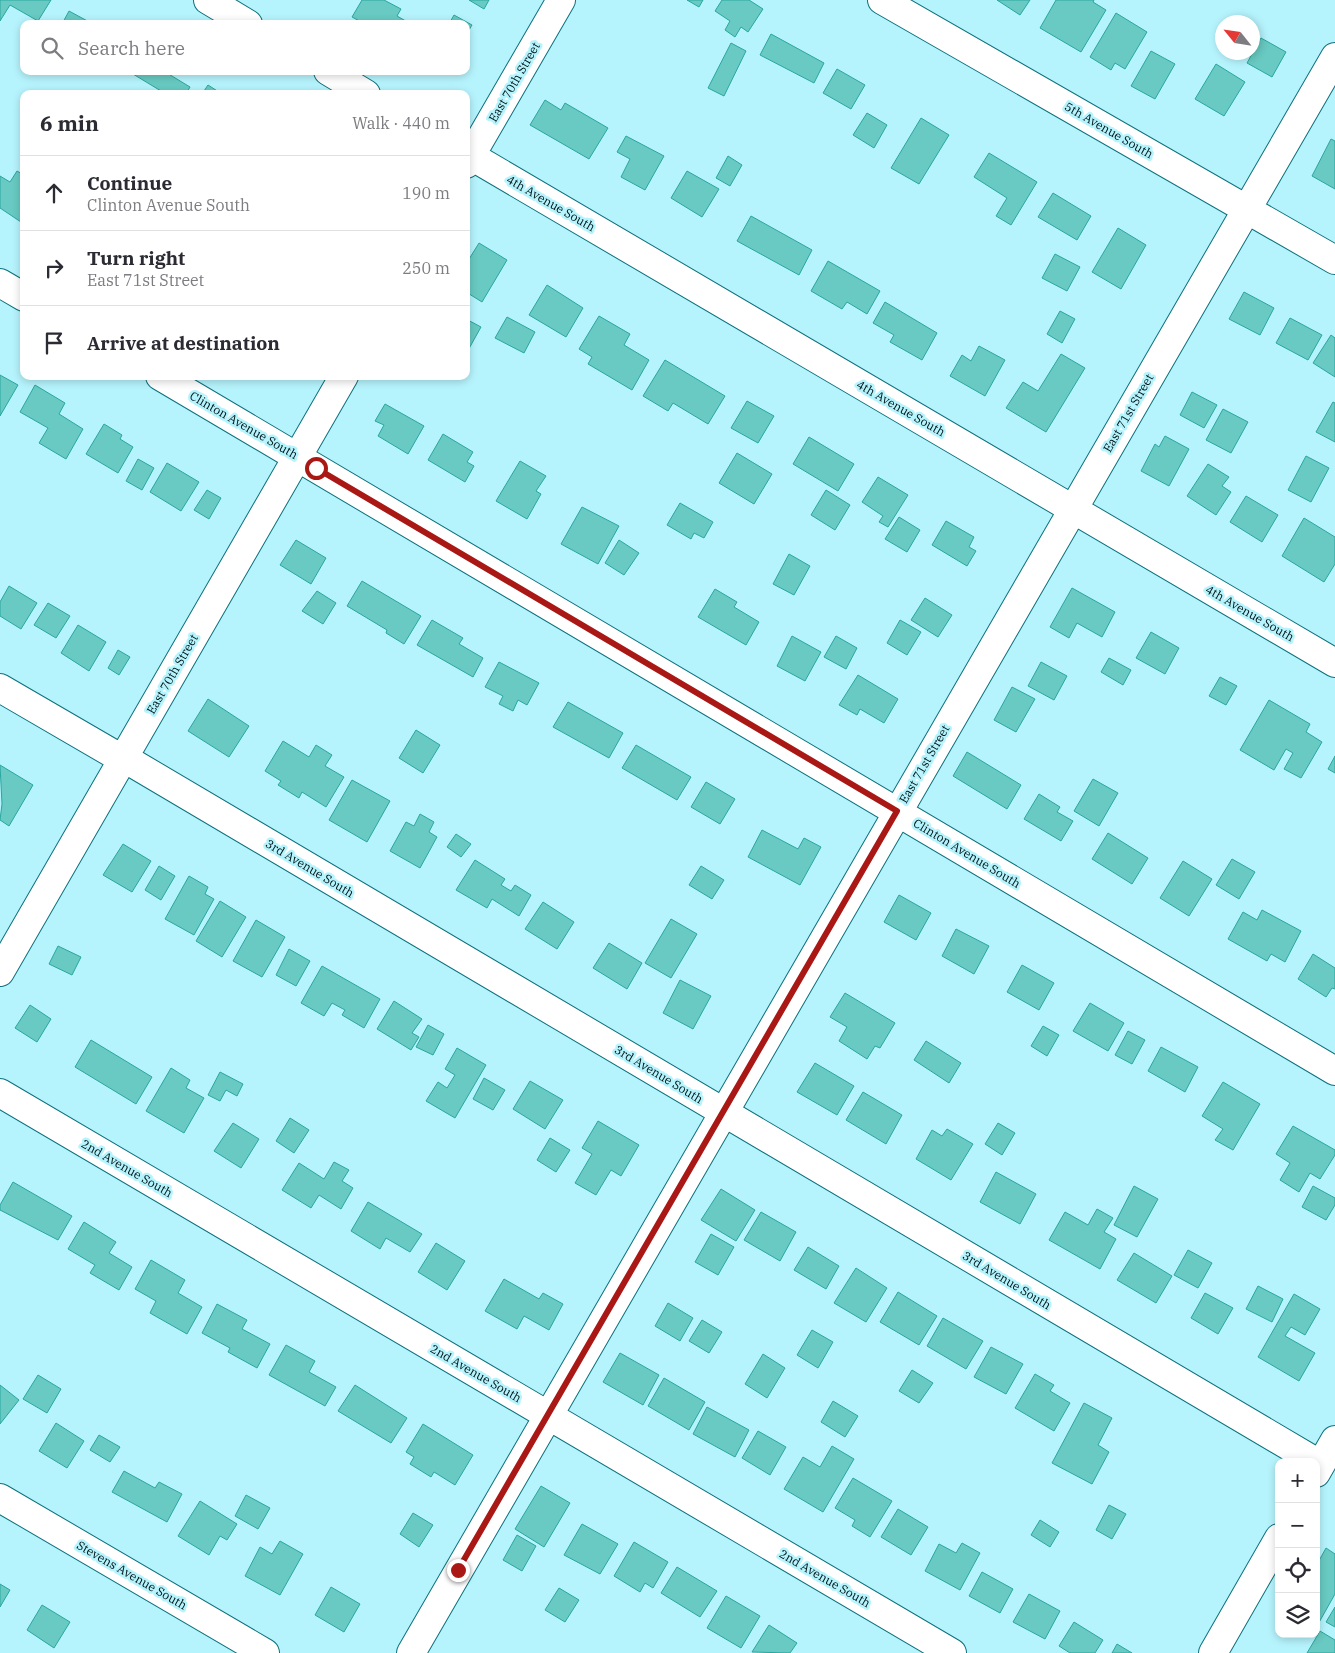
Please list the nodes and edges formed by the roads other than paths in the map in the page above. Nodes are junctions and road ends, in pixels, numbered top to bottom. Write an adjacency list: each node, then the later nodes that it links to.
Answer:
1 (208, 0): 4 (street)
2 (561, 0): 8 (street, East 70th Street)
3 (882, 0): 10 (street, 5th Avenue South)
4 (241, 20)
5 (1335, 57): 10 (street, East 71st Street)
6 (335, 75): 7 (street)
7 (359, 90)
8 (470, 155)
9 (470, 159): 17 (street, 4th Avenue South)
10 (1247, 209): 11 (street, 5th Avenue South); 17 (street, East 71st Street)
11 (1335, 260)
12 (0, 283): 13 (street)
13 (20, 294)
14 (167, 380): 16 (street, Clinton Avenue South)
15 (342, 380): 16 (street, East 70th Street)
16 (297, 457): 20 (street, East 70th Street); 21 (street, Clinton Avenue South)
17 (1072, 509): 18 (street, 4th Avenue South); 21 (street, East 71st Street)
18 (1335, 663)
19 (0, 688): 20 (street, 3rd Avenue South)
20 (124, 758): 22 (street, East 70th Street); 25 (street, 3rd Avenue South)
21 (897, 811): 23 (street, Clinton Avenue South); 25 (street, East 71st Street)
22 (0, 972)
23 (1335, 1071)
24 (0, 1093): 26 (street, 2nd Avenue South)
25 (723, 1112): 26 (street, East 71st Street); 28 (street, 3rd Avenue South)
26 (548, 1415): 32 (street, East 71st Street); 33 (street, 2nd Avenue South)
27 (1335, 1440): 28 (street)
28 (1321, 1467)
29 (0, 1498): 31 (street, Stevens Avenue South)
30 (1275, 1545): 34 (street)
31 (265, 1653)
32 (411, 1653)
33 (952, 1653)
34 (1213, 1653)

